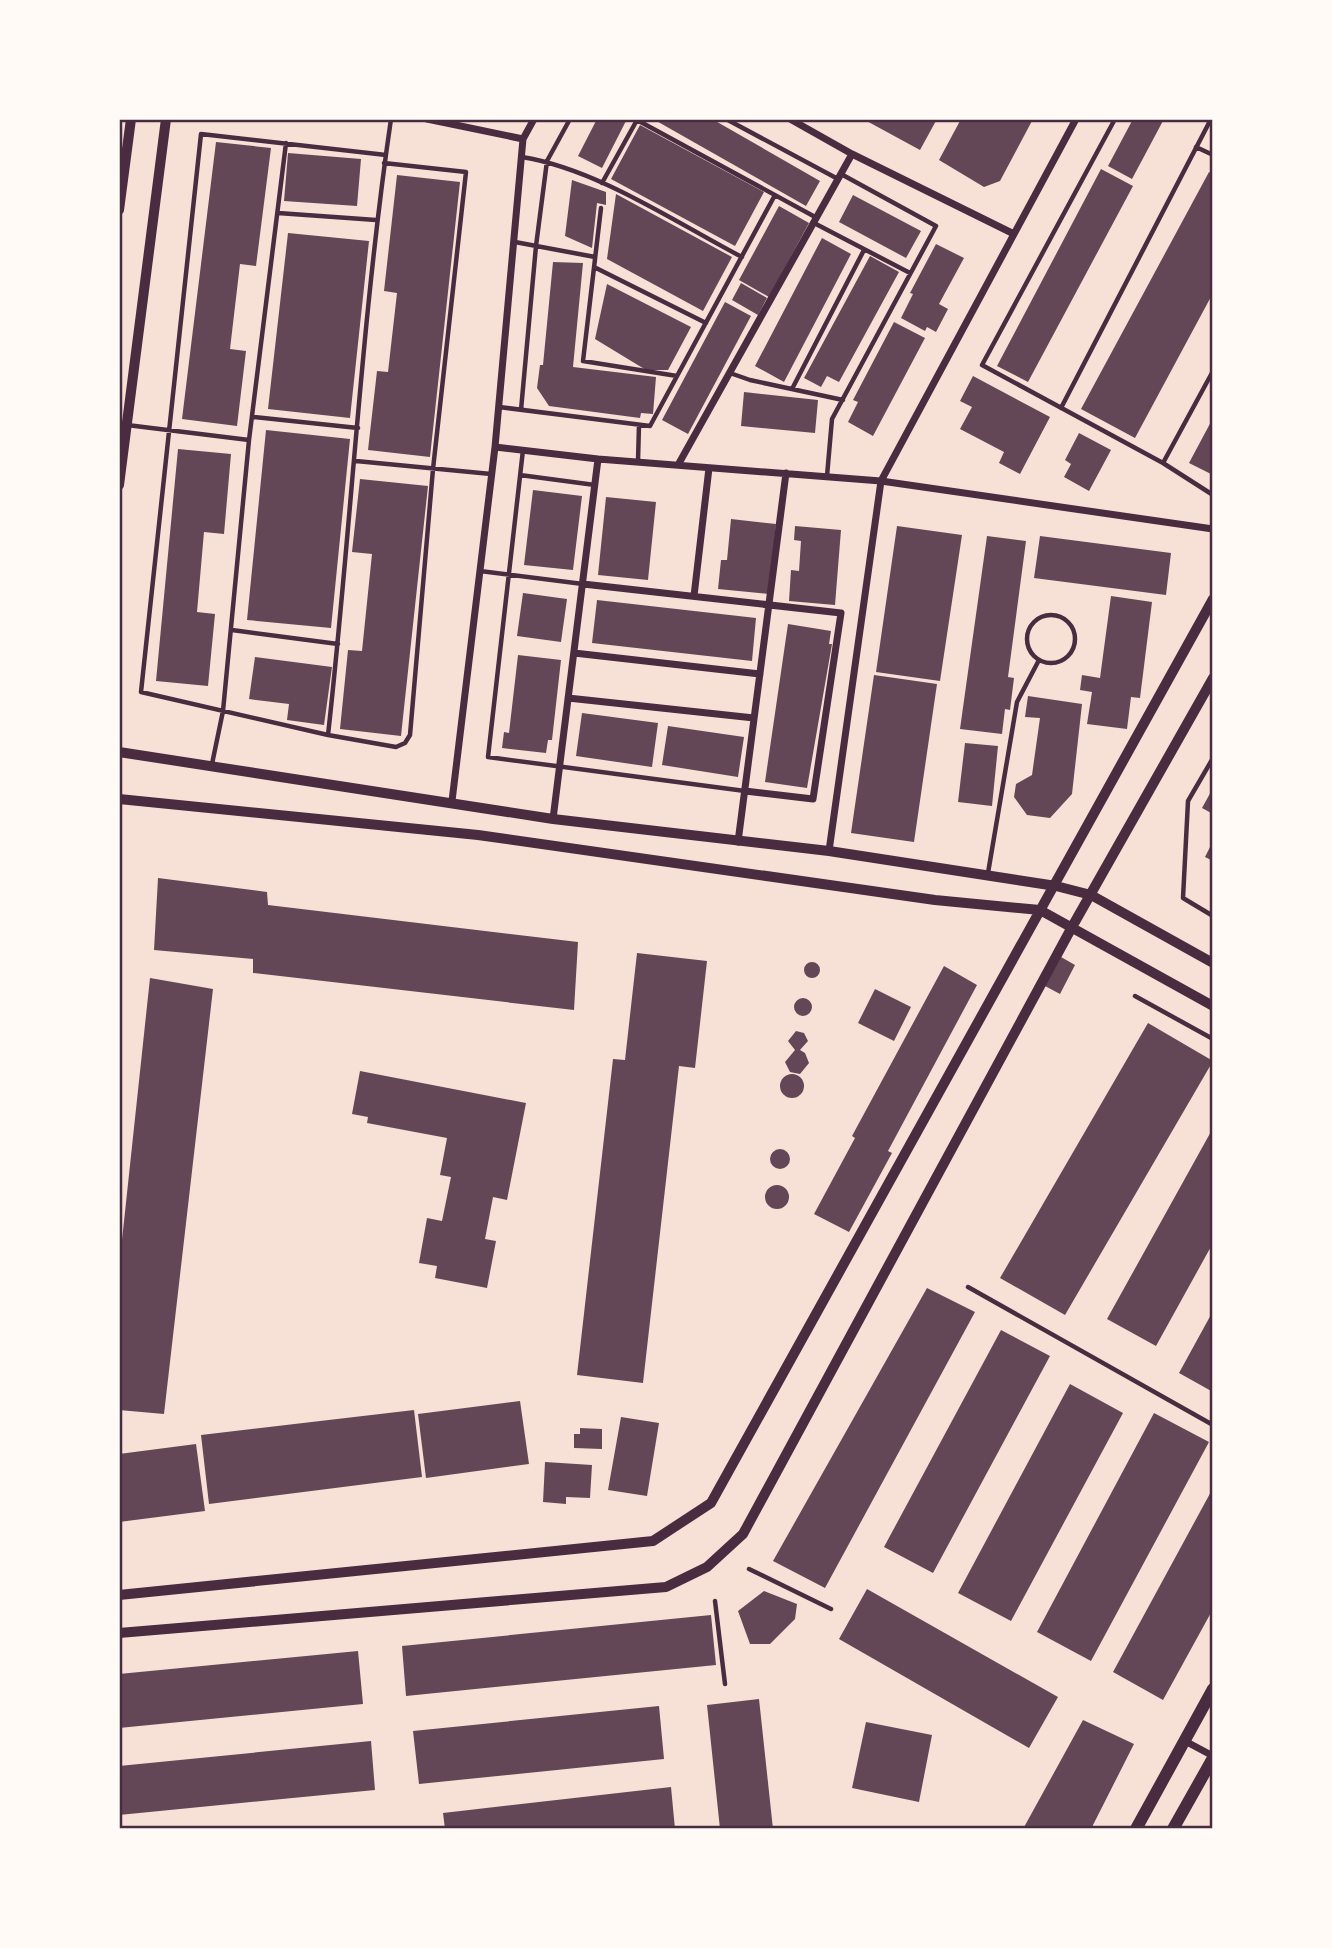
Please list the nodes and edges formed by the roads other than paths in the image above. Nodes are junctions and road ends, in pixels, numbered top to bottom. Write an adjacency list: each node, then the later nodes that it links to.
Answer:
1 (131, 119): 25 (street)
2 (166, 119): 47 (street)
3 (391, 119): 15 (lane)
4 (427, 119): 12 (street)
5 (534, 119): 12 (street)
6 (570, 119): 19 (lane)
7 (726, 119): 21 (lane)
8 (792, 119): 16 (street)
9 (1076, 119): 29 (street)
10 (1115, 119): 44 (lane)
11 (1211, 119): 14 (lane)
12 (523, 139): 18 (street)
13 (286, 143): 15 (lane); 26 (lane); 50 (lane)
14 (1196, 147): 17 (lane); 44 (lane)
15 (386, 155): 20 (lane)
16 (852, 155): 21 (street); 29 (street)
17 (1213, 155)
18 (522, 157): 19 (lane); 30 (street)
19 (547, 161): 22 (lane); 31 (lane)
20 (384, 163): 27 (lane); 60 (lane)
21 (840, 177): 28 (street); 36 (lane)
22 (602, 183): 23 (lane); 34 (lane)
23 (775, 195): 28 (lane); 34 (lane)
24 (601, 208): 33 (lane)
25 (119, 210)
26 (278, 213): 27 (lane); 46 (lane)
27 (376, 220): 49 (lane)
28 (815, 221): 32 (lane); 39 (street)
29 (1014, 234): 65 (street)
30 (515, 242): 31 (lane); 43 (street)
31 (536, 246): 33 (lane); 45 (lane)
32 (864, 250): 36 (lane); 41 (lane)
33 (595, 257): 35 (lane)
34 (742, 257): 37 (lane)
35 (594, 267): 37 (lane); 40 (lane)
36 (910, 273): 42 (lane)
37 (706, 323): 40 (lane)
38 (1213, 371): 57 (lane)
39 (730, 373): 41 (lane); 58 (street)
40 (677, 376): 48 (lane)
41 (792, 389): 42 (lane)
42 (843, 400): 64 (lane)
43 (499, 407): 45 (lane); 52 (street)
44 (1061, 408): 57 (lane)
45 (521, 410): 48 (lane)
46 (254, 417): 49 (lane); 51 (lane)
47 (127, 425): 50 (lane); 66 (street)
48 (639, 425): 56 (lane)
49 (358, 428): 55 (lane)
50 (169, 430): 51 (lane); 83 (lane)
51 (249, 440): 76 (lane)
52 (495, 447): 53 (street); 62 (street)
53 (523, 450): 54 (street); 63 (lane)
54 (598, 459): 56 (street); 67 (street)
55 (356, 461): 60 (lane); 77 (lane)
56 (638, 462): 58 (street)
57 (1163, 463): 68 (lane)
58 (678, 465): 59 (street)
59 (709, 468): 61 (street); 73 (street)
60 (433, 469): 62 (lane); 85 (lane)
61 (786, 473): 64 (street); 75 (street)
62 (491, 474): 70 (street)
63 (520, 475): 67 (lane); 71 (lane)
64 (827, 477): 65 (street)
65 (881, 481): 69 (street); 95 (street)
66 (119, 485)
67 (595, 485): 72 (street)
68 (1213, 495)
69 (1213, 529)
70 (480, 570): 71 (lane); 92 (street)
71 (508, 574): 72 (lane); 89 (lane)
72 (583, 584): 73 (street); 78 (street)
73 (694, 596): 75 (street)
74 (1213, 599): 97 (street)
75 (769, 605): 80 (street); 90 (street)
76 (232, 630): 77 (lane); 83 (lane)
77 (338, 644): 85 (lane)
78 (574, 653): 80 (street); 82 (street)
79 (1039, 660): 79 (lane); 96 (lane)
80 (760, 674): 84 (street)
81 (1213, 677): 98 (street)
82 (568, 698): 84 (street); 89 (street)
83 (222, 711): 85 (lane); 88 (lane)
84 (754, 718): 90 (street)
85 (328, 735)
86 (119, 752): 88 (street)
87 (1213, 758): 100 (lane)
88 (212, 765): 92 (street)
89 (559, 768): 90 (lane); 93 (street)
90 (745, 790): 94 (street)
91 (119, 800): 99 (street)
92 (452, 801): 93 (street)
93 (553, 819): 94 (street)
94 (738, 843): 95 (street)
95 (830, 851): 96 (street)
96 (988, 873): 97 (street)
97 (1056, 886): 98 (street); 99 (street)
98 (1091, 895): 101 (street); 102 (street)
99 (1040, 910): 101 (street); 109 (street)
100 (1213, 916)
101 (1072, 927): 104 (street); 112 (street)
102 (1213, 963)
103 (1135, 996): 105 (lane)
104 (1213, 1006)
105 (1213, 1039)
106 (968, 1287): 107 (lane)
107 (1213, 1425)
108 (749, 1569): 111 (lane)
109 (119, 1595)
110 (715, 1601): 113 (lane)
111 (831, 1609)
112 (119, 1633)
113 (725, 1684)
114 (1213, 1689): 115 (main road)
115 (1185, 1741): 116 (street); 117 (main road)
116 (1213, 1757): 118 (main road)
117 (1136, 1829)
118 (1173, 1829)

